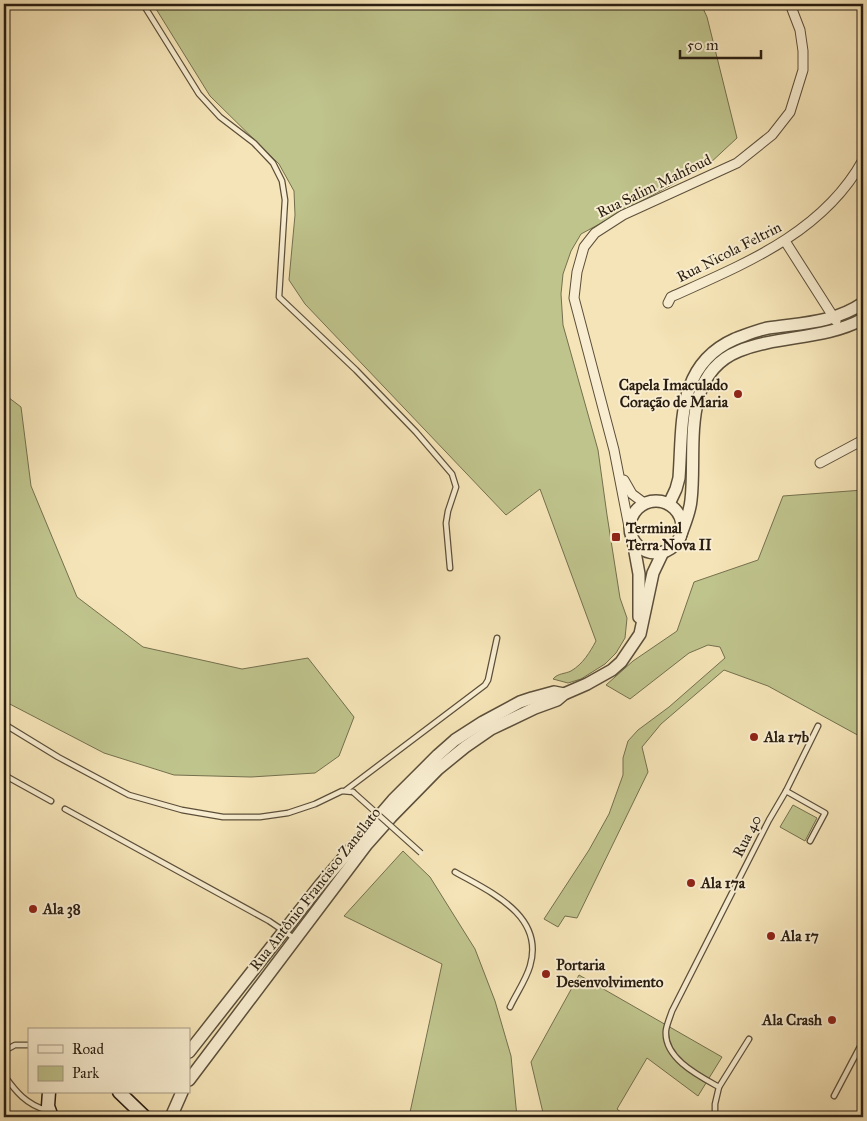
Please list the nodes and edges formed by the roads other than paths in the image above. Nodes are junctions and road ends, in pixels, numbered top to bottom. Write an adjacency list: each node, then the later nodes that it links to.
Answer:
1 (8, 4): 4 (lane)
2 (143, 4): 21 (lane)
3 (790, 4): 13 (street, Rua Salim Mahfoud)
4 (4, 6)
5 (863, 160): 6 (street, Rua Nicola Feltrin)
6 (785, 241): 7 (street, Rua Nicola Feltrin); 9 (street)
7 (668, 302)
8 (863, 303): 9 (street)
9 (834, 318): 11 (street); 16 (street)
10 (863, 319): 11 (street)
11 (840, 330): 18 (street)
12 (863, 440): 14 (street)
13 (614, 450): 15 (street, Rua Salim Mahfoud); 17 (street, Rua Salim Mahfoud)
14 (820, 463)
15 (644, 503): 16 (street); 17 (street)
16 (669, 504): 18 (street)
17 (629, 527): 19 (street)
18 (680, 537): 20 (street)
19 (633, 540): 20 (street); 22 (street)
20 (663, 552): 22 (street, Rua Antônio Francisco Zanellato)
21 (450, 568)
22 (640, 634): 24 (street, Rua Antônio Francisco Zanellato)
23 (497, 638): 28 (lane)
24 (533, 703): 35 (street, Rua Antônio Francisco Zanellato); 36 (street, Rua Antônio Francisco Zanellato)
25 (4, 724): 28 (lane)
26 (818, 726): 29 (lane, Rua 40)
27 (4, 775): 30 (lane)
28 (346, 790): 33 (lane, bridge)
29 (786, 791): 32 (lane); 45 (lane, Rua 40)
30 (51, 801)
31 (65, 809): 35 (lane)
32 (810, 840)
33 (421, 853)
34 (455, 872): 37 (lane)
35 (284, 931): 36 (lane); 42 (street, Rua Antônio Francisco Zanellato)
36 (295, 938): 44 (street, Rua Antônio Francisco Zanellato)
37 (510, 1008)
38 (749, 1040): 45 (lane)
39 (863, 1041): 49 (lane)
40 (28, 1045): 41 (lane)
41 (4, 1051)
42 (190, 1051)
43 (4, 1075): 50 (lane)
44 (190, 1079)
45 (719, 1087): 53 (lane)
46 (48, 1094): 50 (main road)
47 (121, 1094): 51 (main road)
48 (181, 1094): 52 (street)
49 (834, 1096)
50 (50, 1114)
51 (145, 1117)
52 (171, 1117)
53 (715, 1117)

